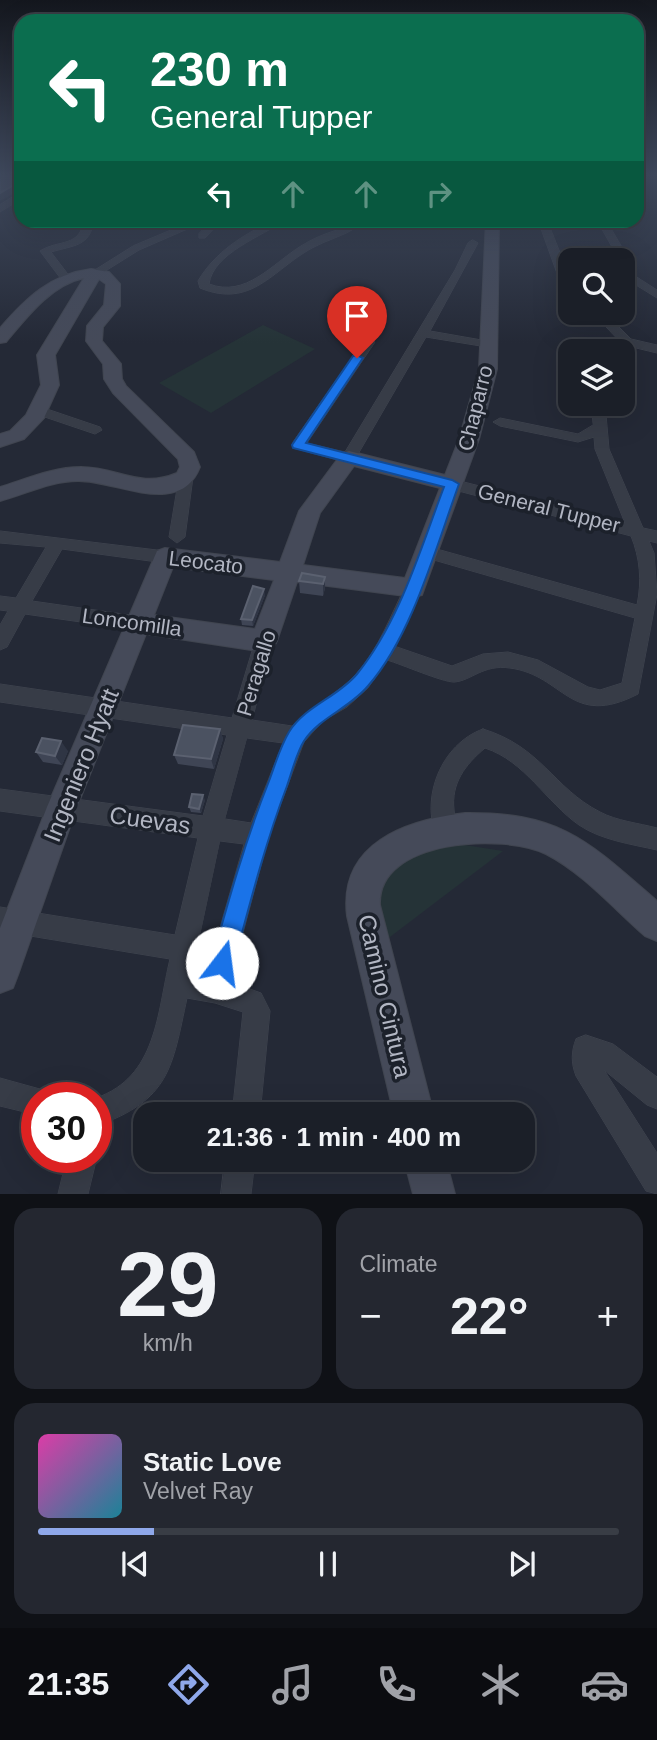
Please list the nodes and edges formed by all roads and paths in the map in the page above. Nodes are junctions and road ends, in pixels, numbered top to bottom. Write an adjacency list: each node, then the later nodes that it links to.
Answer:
1 (87, 232): 13 (street)
2 (176, 232): 12 (street)
3 (206, 232): 9 (street)
4 (258, 232): 5 (street)
5 (341, 232)
6 (492, 232): 21 (street, Chaparro)
7 (547, 232): 11 (street)
8 (608, 232): 14 (street)
9 (202, 236)
10 (473, 243): 16 (street, Peragallo)
11 (558, 262)
12 (95, 273): 13 (street); 23 (street); 30 (street)
13 (65, 277): 17 (street)
14 (657, 295)
15 (610, 325): 18 (street)
16 (423, 332): 21 (street); 29 (street, Peragallo)
17 (0, 338)
18 (623, 339)
19 (369, 342): 29 (street, General Tupper)
20 (635, 344): 22 (street)
21 (489, 345): 31 (street, Chaparro)
22 (657, 349)
23 (38, 410): 27 (street); 28 (street)
24 (599, 416): 26 (street)
25 (500, 422): 26 (street)
26 (600, 427): 33 (street)
27 (95, 430)
28 (0, 441)
29 (349, 458): 31 (street, General Tupper); 39 (street, Peragallo)
30 (186, 477): 32 (street); 37 (street, Ingeniero Hyatt)
31 (452, 484): 33 (street, General Tupper); 38 (street, Chaparro)
32 (0, 494)
33 (637, 530): 35 (street, General Tupper); 41 (street)
34 (0, 537): 36 (street, Leocato)
35 (657, 537)
36 (57, 542): 37 (street, Leocato); 43 (street)
37 (171, 547): 39 (street, Leocato); 45 (street, Ingeniero Hyatt)
38 (426, 552): 40 (street, Chaparro); 44 (street)
39 (288, 571): 40 (street, Leocato); 46 (street, Peragallo)
40 (413, 588): 48 (street, Chaparro)
41 (653, 590): 44 (street)
42 (0, 603): 43 (street, Loncomilla)
43 (19, 605): 45 (street, Loncomilla); 47 (street)
44 (645, 614): 48 (street)
45 (137, 623): 46 (street, Loncomilla); 50 (street, Ingeniero Hyatt)
46 (264, 641): 51 (street, Peragallo)
47 (0, 642)
48 (384, 652): 52 (street, Chaparro)
49 (0, 693): 50 (street)
50 (102, 709): 51 (street); 54 (street, Ingeniero Hyatt)
51 (239, 729): 52 (street); 55 (street, Peragallo)
52 (296, 736): 57 (street, Chaparro)
53 (0, 801): 54 (street, Cuevas)
54 (62, 807): 55 (street, Cuevas); 59 (street, Ingeniero Hyatt)
55 (211, 829): 57 (street, Cuevas); 61 (street, Peragallo)
56 (445, 830): 58 (street); 60 (street, Camino Cintura); 69 (street, Camino Cintura)
57 (258, 835): 64 (street, Chaparro)
58 (657, 839)
59 (11, 920): 61 (street); 62 (street, Ingeniero Hyatt)
60 (657, 924)
61 (186, 949): 63 (street, Peragallo)
62 (0, 975)
63 (178, 984): 64 (street); 70 (street, Peragallo)
64 (215, 990): 68 (street)
65 (0, 1092): 67 (street)
66 (657, 1095): 74 (street)
67 (21, 1097)
68 (247, 1102)
69 (411, 1102)
70 (112, 1107)
71 (239, 1172): 76 (street)
72 (428, 1172): 77 (street)
73 (78, 1173): 75 (street)
74 (657, 1180)
75 (73, 1194)
76 (236, 1194)
77 (434, 1194)

